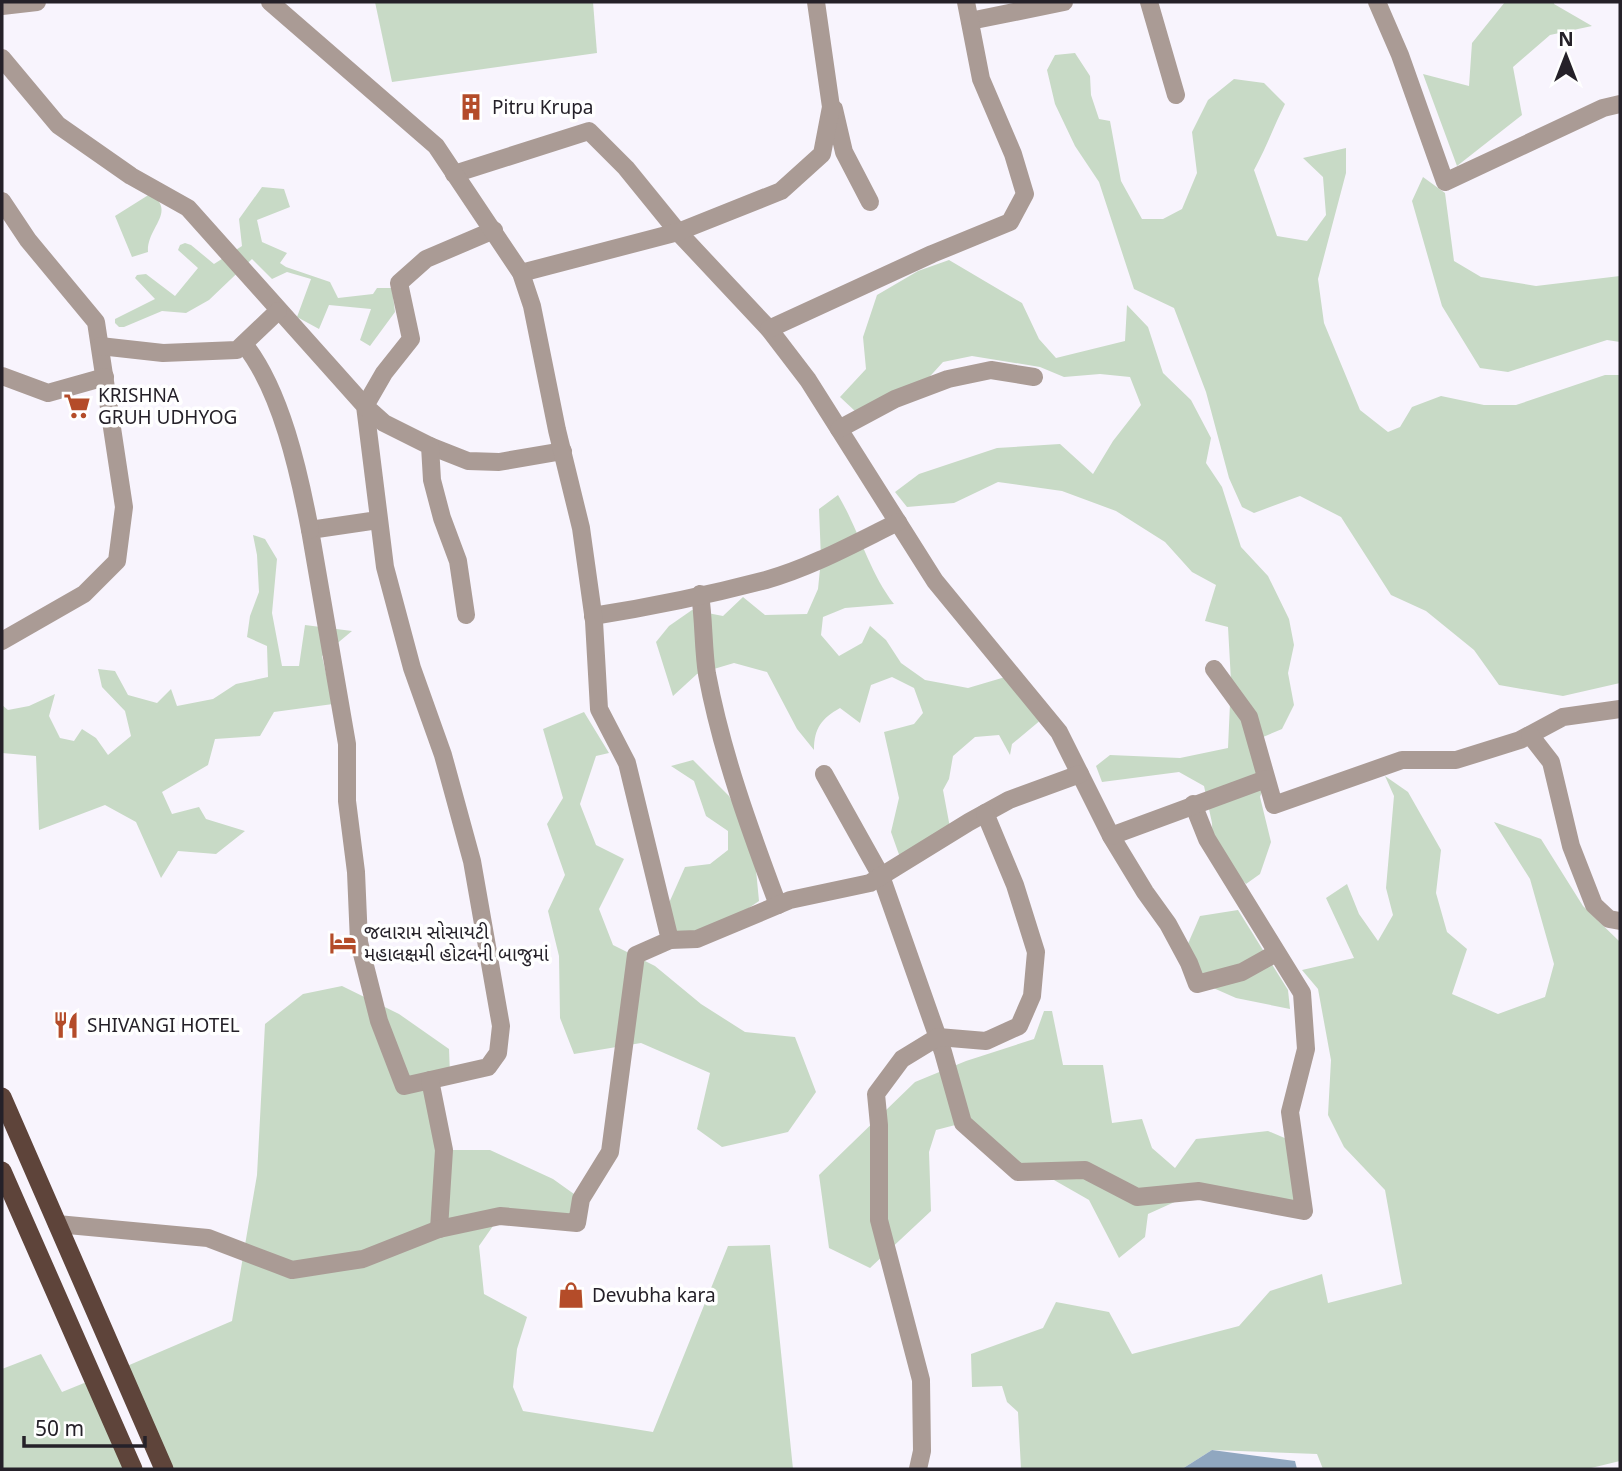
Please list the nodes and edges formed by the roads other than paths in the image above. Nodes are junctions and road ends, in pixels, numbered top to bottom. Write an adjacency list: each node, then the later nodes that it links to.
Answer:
1 (37, 2): 8 (street)
2 (270, 2): 14 (street)
3 (816, 2): 11 (street)
4 (967, 2): 9 (street)
5 (1064, 2): 9 (street)
6 (1149, 2): 12 (street)
7 (1377, 2): 13 (street)
8 (2, 6)
9 (970, 21): 21 (street)
10 (2, 58): 20 (street)
11 (826, 75): 16 (street); 18 (street)
12 (1176, 95)
13 (1620, 104)
14 (454, 174): 17 (street); 18 (street)
15 (2, 201): 23 (street)
16 (870, 202)
17 (494, 230): 19 (street); 27 (street)
18 (678, 232): 19 (street); 21 (street)
19 (521, 273): 30 (street)
20 (278, 311): 22 (street); 27 (street)
21 (769, 329): 28 (street)
22 (244, 344): 23 (street); 33 (street)
23 (100, 346): 25 (street)
24 (2, 376): 25 (street)
25 (105, 376): 37 (street)
26 (1034, 376): 28 (street)
27 (365, 406): 29 (street); 31 (street)
28 (839, 429): 32 (street)
29 (430, 446): 30 (street); 35 (street)
30 (563, 451): 36 (street)
31 (378, 520): 33 (street); 53 (street)
32 (898, 522): 34 (street); 42 (street)
33 (310, 530): 53 (street)
34 (700, 594): 36 (street); 48 (street)
35 (466, 615)
36 (593, 617): 50 (street)
37 (2, 641)
38 (1214, 669): 43 (street)
39 (1620, 709): 40 (street)
40 (1530, 735): 43 (street); 49 (street)
41 (824, 774): 47 (street)
42 (1080, 774): 45 (street); 46 (street)
43 (1266, 779): 44 (street)
44 (1194, 804): 46 (street); 51 (street)
45 (985, 813): 47 (street); 52 (street)
46 (1111, 836): 51 (street)
47 (881, 876): 48 (street); 52 (street)
48 (778, 905): 50 (street)
49 (1620, 921)
50 (670, 940): 57 (street)
51 (1276, 953): 52 (street)
52 (938, 1037): 60 (street)
53 (430, 1080): 57 (street)
54 (2, 1097): 56 (highway)
55 (2, 1171): 58 (highway)
56 (57, 1224): 57 (street); 59 (highway)
57 (439, 1229)
58 (133, 1469)
59 (164, 1469)
60 (918, 1469)

